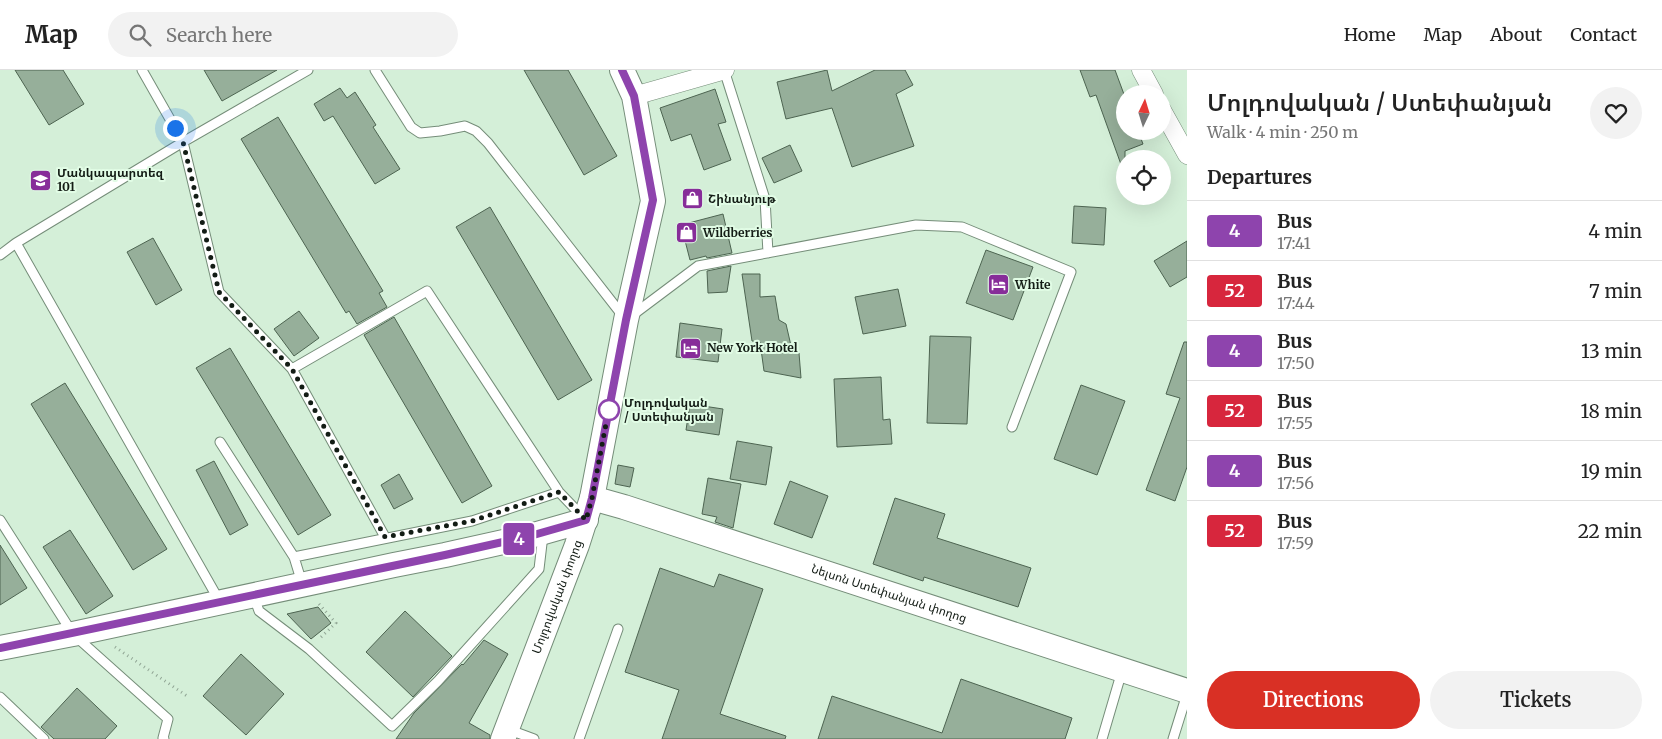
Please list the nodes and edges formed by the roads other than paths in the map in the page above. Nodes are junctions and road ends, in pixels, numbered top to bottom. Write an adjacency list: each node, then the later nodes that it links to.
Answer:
1 (142, 70): 10 (lane)
2 (308, 70): 10 (lane)
3 (375, 70): 15 (lane)
4 (622, 70): 8 (street, Մոլդովական փողոց)
5 (724, 70): 8 (street); 13 (lane)
6 (1141, 70): 7 (street)
7 (1149, 85)
8 (634, 96): 15 (street, Մոլդովական փողոց)
9 (1171, 126): 11 (street)
10 (183, 142): 12 (lane); 16 (lane)
11 (1187, 155)
12 (16, 244): 14 (lane); 27 (lane)
13 (768, 253): 15 (lane); 17 (lane)
14 (0, 255)
15 (626, 320): 20 (street, Մոլդովական փողոց)
16 (292, 369): 19 (lane); 23 (lane)
17 (1012, 427)
18 (220, 442): 24 (lane)
19 (559, 492): 20 (lane); 23 (lane)
20 (589, 509): 22 (street); 31 (street, Նելսոն Ստեփանյան փողոց); 34 (street, Մոլդովական փողոց)
21 (0, 520): 29 (lane)
22 (543, 532): 25 (street); 26 (lane)
23 (385, 537): 24 (lane)
24 (294, 557): 25 (lane)
25 (309, 592): 26 (street)
26 (253, 594): 27 (street)
27 (220, 602): 29 (street)
28 (618, 629): 38 (lane)
29 (73, 634): 30 (street); 36 (lane)
30 (1, 646)
31 (1122, 671): 32 (street, Նելսոն Ստեփանյան փողոց); 39 (lane)
32 (1187, 692): 40 (lane)
33 (0, 697): 35 (lane)
34 (505, 734): 37 (lane)
35 (44, 739)
36 (160, 739)
37 (534, 739)
38 (579, 739)
39 (1102, 739)
40 (1173, 739)

